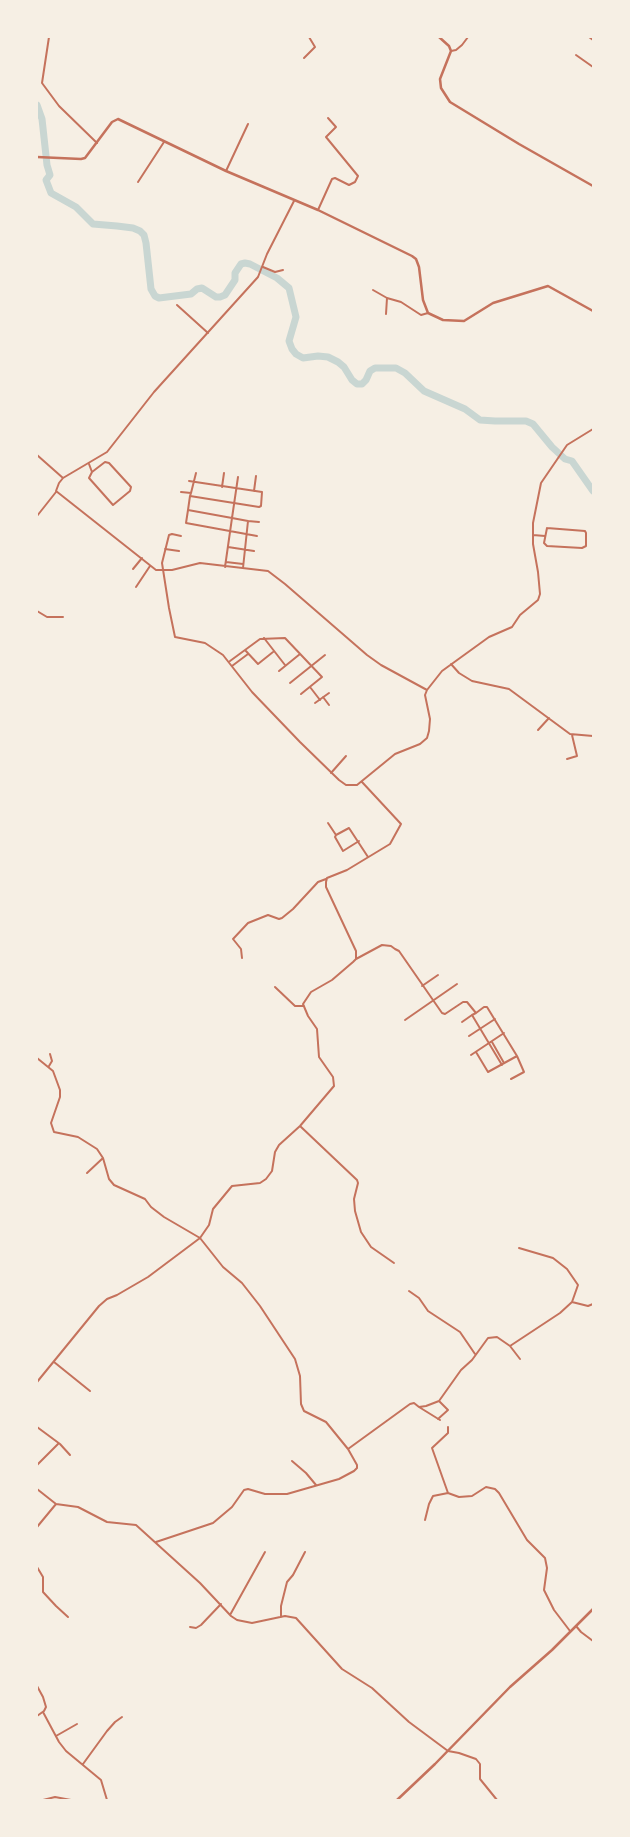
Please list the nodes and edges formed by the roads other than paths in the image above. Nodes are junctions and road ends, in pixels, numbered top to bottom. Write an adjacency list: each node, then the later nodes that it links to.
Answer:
1 (49, 37): 12 (street)
2 (309, 37): 7 (street)
3 (439, 37): 5 (street)
4 (468, 37): 5 (street)
5 (451, 51): 16 (street)
6 (576, 56): 8 (street)
7 (304, 58)
8 (593, 67)
9 (328, 118): 18 (street)
10 (248, 124): 14 (street)
11 (164, 142): 12 (street); 14 (street); 15 (street)
12 (97, 143): 13 (street)
13 (37, 157)
14 (226, 171): 17 (street)
15 (138, 182)
16 (593, 186)
17 (294, 201): 18 (street); 19 (street)
18 (318, 210): 26 (street)
19 (262, 268): 20 (street); 27 (street)
20 (283, 270)
21 (373, 290): 22 (street)
22 (388, 298): 25 (street); 26 (street)
23 (177, 305): 27 (street)
24 (593, 311): 26 (street)
25 (386, 314)
26 (428, 314)
27 (208, 333): 30 (street)
28 (593, 429): 55 (street)
29 (37, 454): 36 (street)
30 (89, 464): 31 (street); 36 (street)
31 (92, 472): 31 (street)
32 (224, 472): 39 (street)
33 (196, 473): 38 (street)
34 (256, 476): 42 (street)
35 (238, 477): 40 (street)
36 (63, 478): 41 (street)
37 (189, 481): 38 (street)
38 (194, 482): 39 (street); 44 (street)
39 (222, 487): 40 (street)
40 (237, 489): 42 (street); 45 (street)
41 (56, 491): 47 (street); 62 (street)
42 (254, 491): 45 (street)
43 (181, 492): 44 (street)
44 (190, 495): 45 (street); 46 (street)
45 (235, 503): 48 (street)
46 (188, 510): 48 (street); 51 (street)
47 (37, 516)
48 (232, 518): 49 (street); 51 (street)
49 (248, 521): 50 (street); 52 (street)
50 (259, 522)
51 (230, 532): 52 (street); 57 (street)
52 (248, 535): 54 (street); 59 (street)
53 (181, 536): 58 (street)
54 (257, 536)
55 (533, 536): 56 (street); 81 (street)
56 (545, 536): 56 (street)
57 (228, 547): 59 (street); 63 (street)
58 (165, 549): 60 (street); 69 (street)
59 (246, 550): 61 (street); 64 (street)
60 (178, 551)
61 (254, 551)
62 (142, 558): 65 (street); 68 (street)
63 (226, 562): 64 (street); 66 (street)
64 (243, 564): 67 (street)
65 (150, 566): 69 (street); 70 (street)
66 (225, 567): 67 (street); 69 (street)
67 (243, 568): 87 (street)
68 (133, 569)
69 (163, 571): 79 (street)
70 (136, 587)
71 (37, 611): 72 (street)
72 (63, 617)
73 (264, 638): 74 (street); 75 (street); 77 (street)
74 (245, 650): 76 (street); 79 (street)
75 (273, 652): 76 (street); 82 (street)
76 (248, 654): 83 (street)
77 (300, 654): 80 (street); 82 (street)
78 (325, 655): 80 (street)
79 (229, 662): 83 (street)
80 (312, 664): 85 (street); 86 (street)
81 (451, 664): 87 (street); 94 (street)
82 (285, 665): 84 (street)
83 (232, 666): 100 (street)
84 (278, 671)
85 (290, 683)
86 (310, 687): 89 (street); 91 (street)
87 (427, 690): 101 (street)
88 (329, 692): 90 (street)
89 (300, 694)
90 (323, 697): 91 (street); 93 (street)
91 (320, 700): 92 (street)
92 (315, 703)
93 (329, 705)
94 (549, 718): 95 (street); 96 (street)
95 (538, 730)
96 (572, 735): 97 (street); 99 (street)
97 (593, 736)
98 (346, 756): 100 (street)
99 (566, 759)
100 (331, 772): 101 (street)
101 (362, 782): 105 (street)
102 (328, 824): 103 (street)
103 (336, 835): 104 (street); 104 (street)
104 (359, 841): 105 (street)
105 (368, 857): 106 (street)
106 (326, 879): 107 (street); 108 (street)
107 (242, 958)
108 (356, 959): 111 (street); 114 (street)
109 (438, 975): 111 (street)
110 (457, 984): 113 (street)
111 (422, 986): 113 (street)
112 (275, 987): 114 (street)
113 (433, 1000): 115 (street); 118 (street)
114 (304, 1006): 132 (street)
115 (476, 1013): 116 (street); 117 (street)
116 (472, 1015): 119 (street); 120 (street)
117 (495, 1019): 120 (street); 121 (street)
118 (405, 1020)
119 (462, 1022)
120 (481, 1030): 122 (street); 123 (street)
121 (504, 1033): 123 (street); 127 (street)
122 (469, 1036)
123 (491, 1042): 124 (street); 129 (street)
124 (476, 1052): 126 (street); 129 (street)
125 (50, 1054): 130 (street)
126 (471, 1055)
127 (517, 1056): 129 (street); 131 (street)
128 (37, 1058): 130 (street)
129 (503, 1064)
130 (49, 1066): 133 (street)
131 (511, 1079)
132 (300, 1126): 135 (street); 137 (street)
133 (103, 1158): 134 (street); 135 (street)
134 (87, 1173)
135 (200, 1238): 144 (street); 152 (street)
136 (519, 1248): 139 (street)
137 (394, 1263)
138 (409, 1291): 142 (street)
139 (572, 1302): 140 (street); 141 (street)
140 (593, 1304)
141 (510, 1346): 142 (street); 143 (street)
142 (475, 1355): 147 (street)
143 (520, 1359)
144 (54, 1362): 145 (street); 146 (street)
145 (37, 1382)
146 (90, 1391)
147 (439, 1401): 148 (street); 148 (street)
148 (419, 1407): 152 (street)
149 (37, 1427): 151 (street)
150 (448, 1427): 158 (street)
151 (58, 1444): 153 (street); 155 (street)
152 (348, 1449): 156 (street)
153 (70, 1455)
154 (292, 1461): 156 (street)
155 (37, 1465)
156 (316, 1485): 162 (street)
157 (37, 1489): 159 (street)
158 (448, 1493): 160 (street); 173 (street)
159 (56, 1504): 161 (street); 162 (street)
160 (424, 1520)
161 (37, 1527)
162 (156, 1542): 166 (street)
163 (265, 1552): 168 (street)
164 (305, 1552): 170 (street)
165 (37, 1567): 169 (street)
166 (220, 1604): 168 (street); 172 (street)
167 (593, 1609): 171 (street)
168 (230, 1615): 170 (street)
169 (68, 1617)
170 (281, 1617): 181 (street)
171 (576, 1626): 173 (street); 174 (street)
172 (190, 1627)
173 (570, 1631): 181 (street)
174 (593, 1640)
175 (37, 1686): 176 (street)
176 (43, 1712): 177 (street); 180 (street)
177 (37, 1716)
178 (122, 1717): 182 (street)
179 (77, 1724): 180 (street)
180 (56, 1736): 182 (street)
181 (448, 1751): 186 (street); 187 (street)
182 (83, 1764): 185 (street)
183 (43, 1800): 184 (street)
184 (71, 1800)
185 (107, 1800)
186 (397, 1800)
187 (497, 1800)

